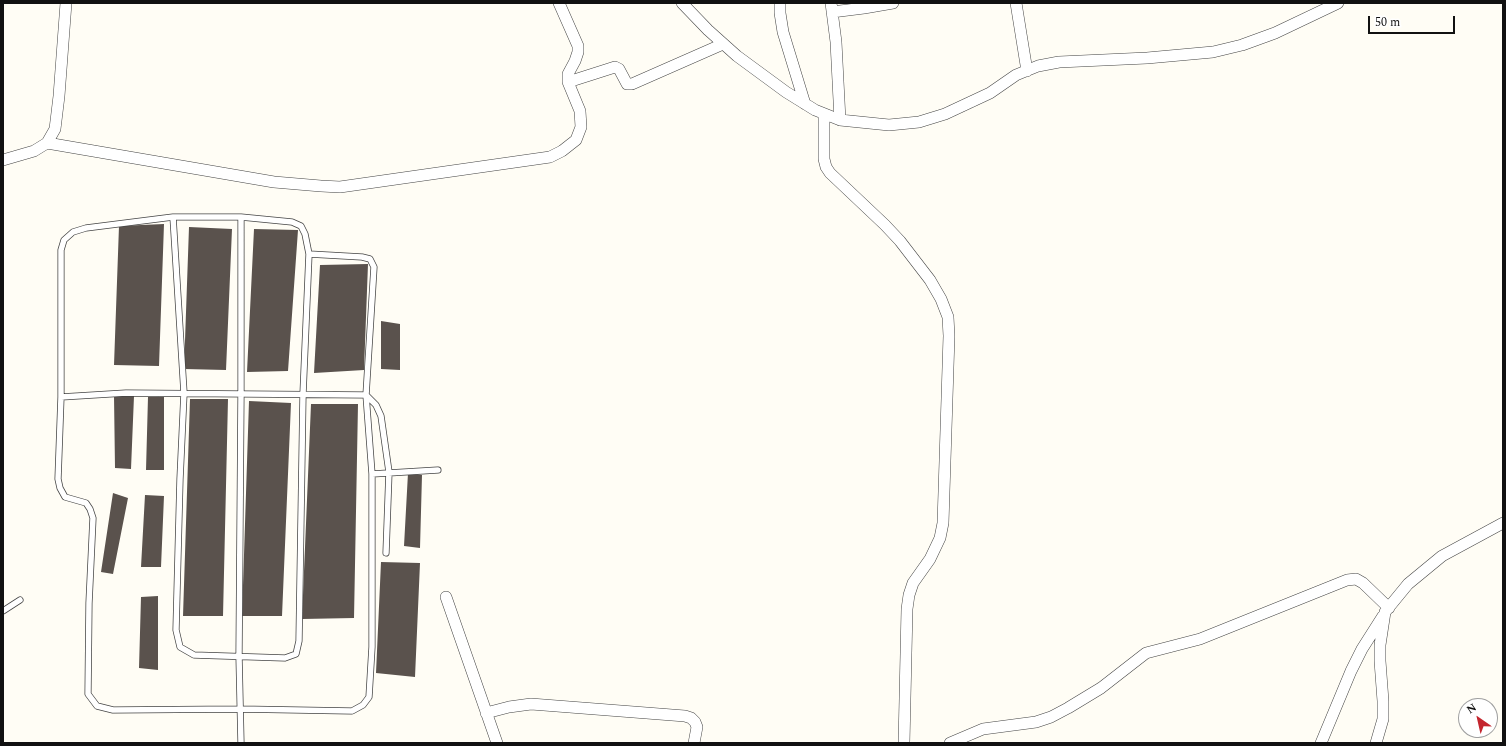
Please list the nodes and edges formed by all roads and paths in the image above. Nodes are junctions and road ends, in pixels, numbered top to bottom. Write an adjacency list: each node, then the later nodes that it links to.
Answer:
1 (66, 3): 15 (street)
2 (559, 3): 11 (street)
3 (682, 3): 9 (street)
4 (780, 3): 12 (street)
5 (893, 3): 8 (street)
6 (1016, 3): 10 (street)
7 (1338, 3): 10 (street)
8 (832, 7): 14 (street)
9 (722, 44): 11 (street); 12 (street)
10 (1027, 71): 14 (street)
11 (568, 82): 15 (street)
12 (805, 104): 13 (street)
13 (824, 114): 14 (street); 40 (street)
14 (840, 120)
15 (47, 143): 16 (street)
16 (3, 160)
17 (173, 217): 18 (lane); 20 (lane); 24 (lane)
18 (241, 217): 19 (lane); 21 (lane)
19 (309, 254): 22 (lane); 23 (lane)
20 (184, 393): 21 (lane); 24 (lane); 34 (lane)
21 (241, 394): 22 (lane); 34 (lane)
22 (304, 394): 23 (lane); 34 (lane)
23 (366, 395): 26 (lane); 27 (lane)
24 (61, 397): 35 (lane)
25 (438, 470): 26 (lane)
26 (389, 472): 27 (lane); 29 (lane)
27 (372, 474): 35 (lane)
28 (1503, 523): 32 (street)
29 (386, 553)
30 (446, 597): 36 (street)
31 (20, 600): 33 (lane)
32 (1387, 610): 41 (street); 42 (street); 43 (street)
33 (3, 611)
34 (239, 656): 35 (lane)
35 (240, 709): 37 (lane)
36 (486, 713): 38 (street); 39 (street)
37 (241, 743)
38 (497, 743)
39 (694, 743)
40 (904, 743)
41 (950, 743)
42 (1321, 743)
43 (1376, 743)

